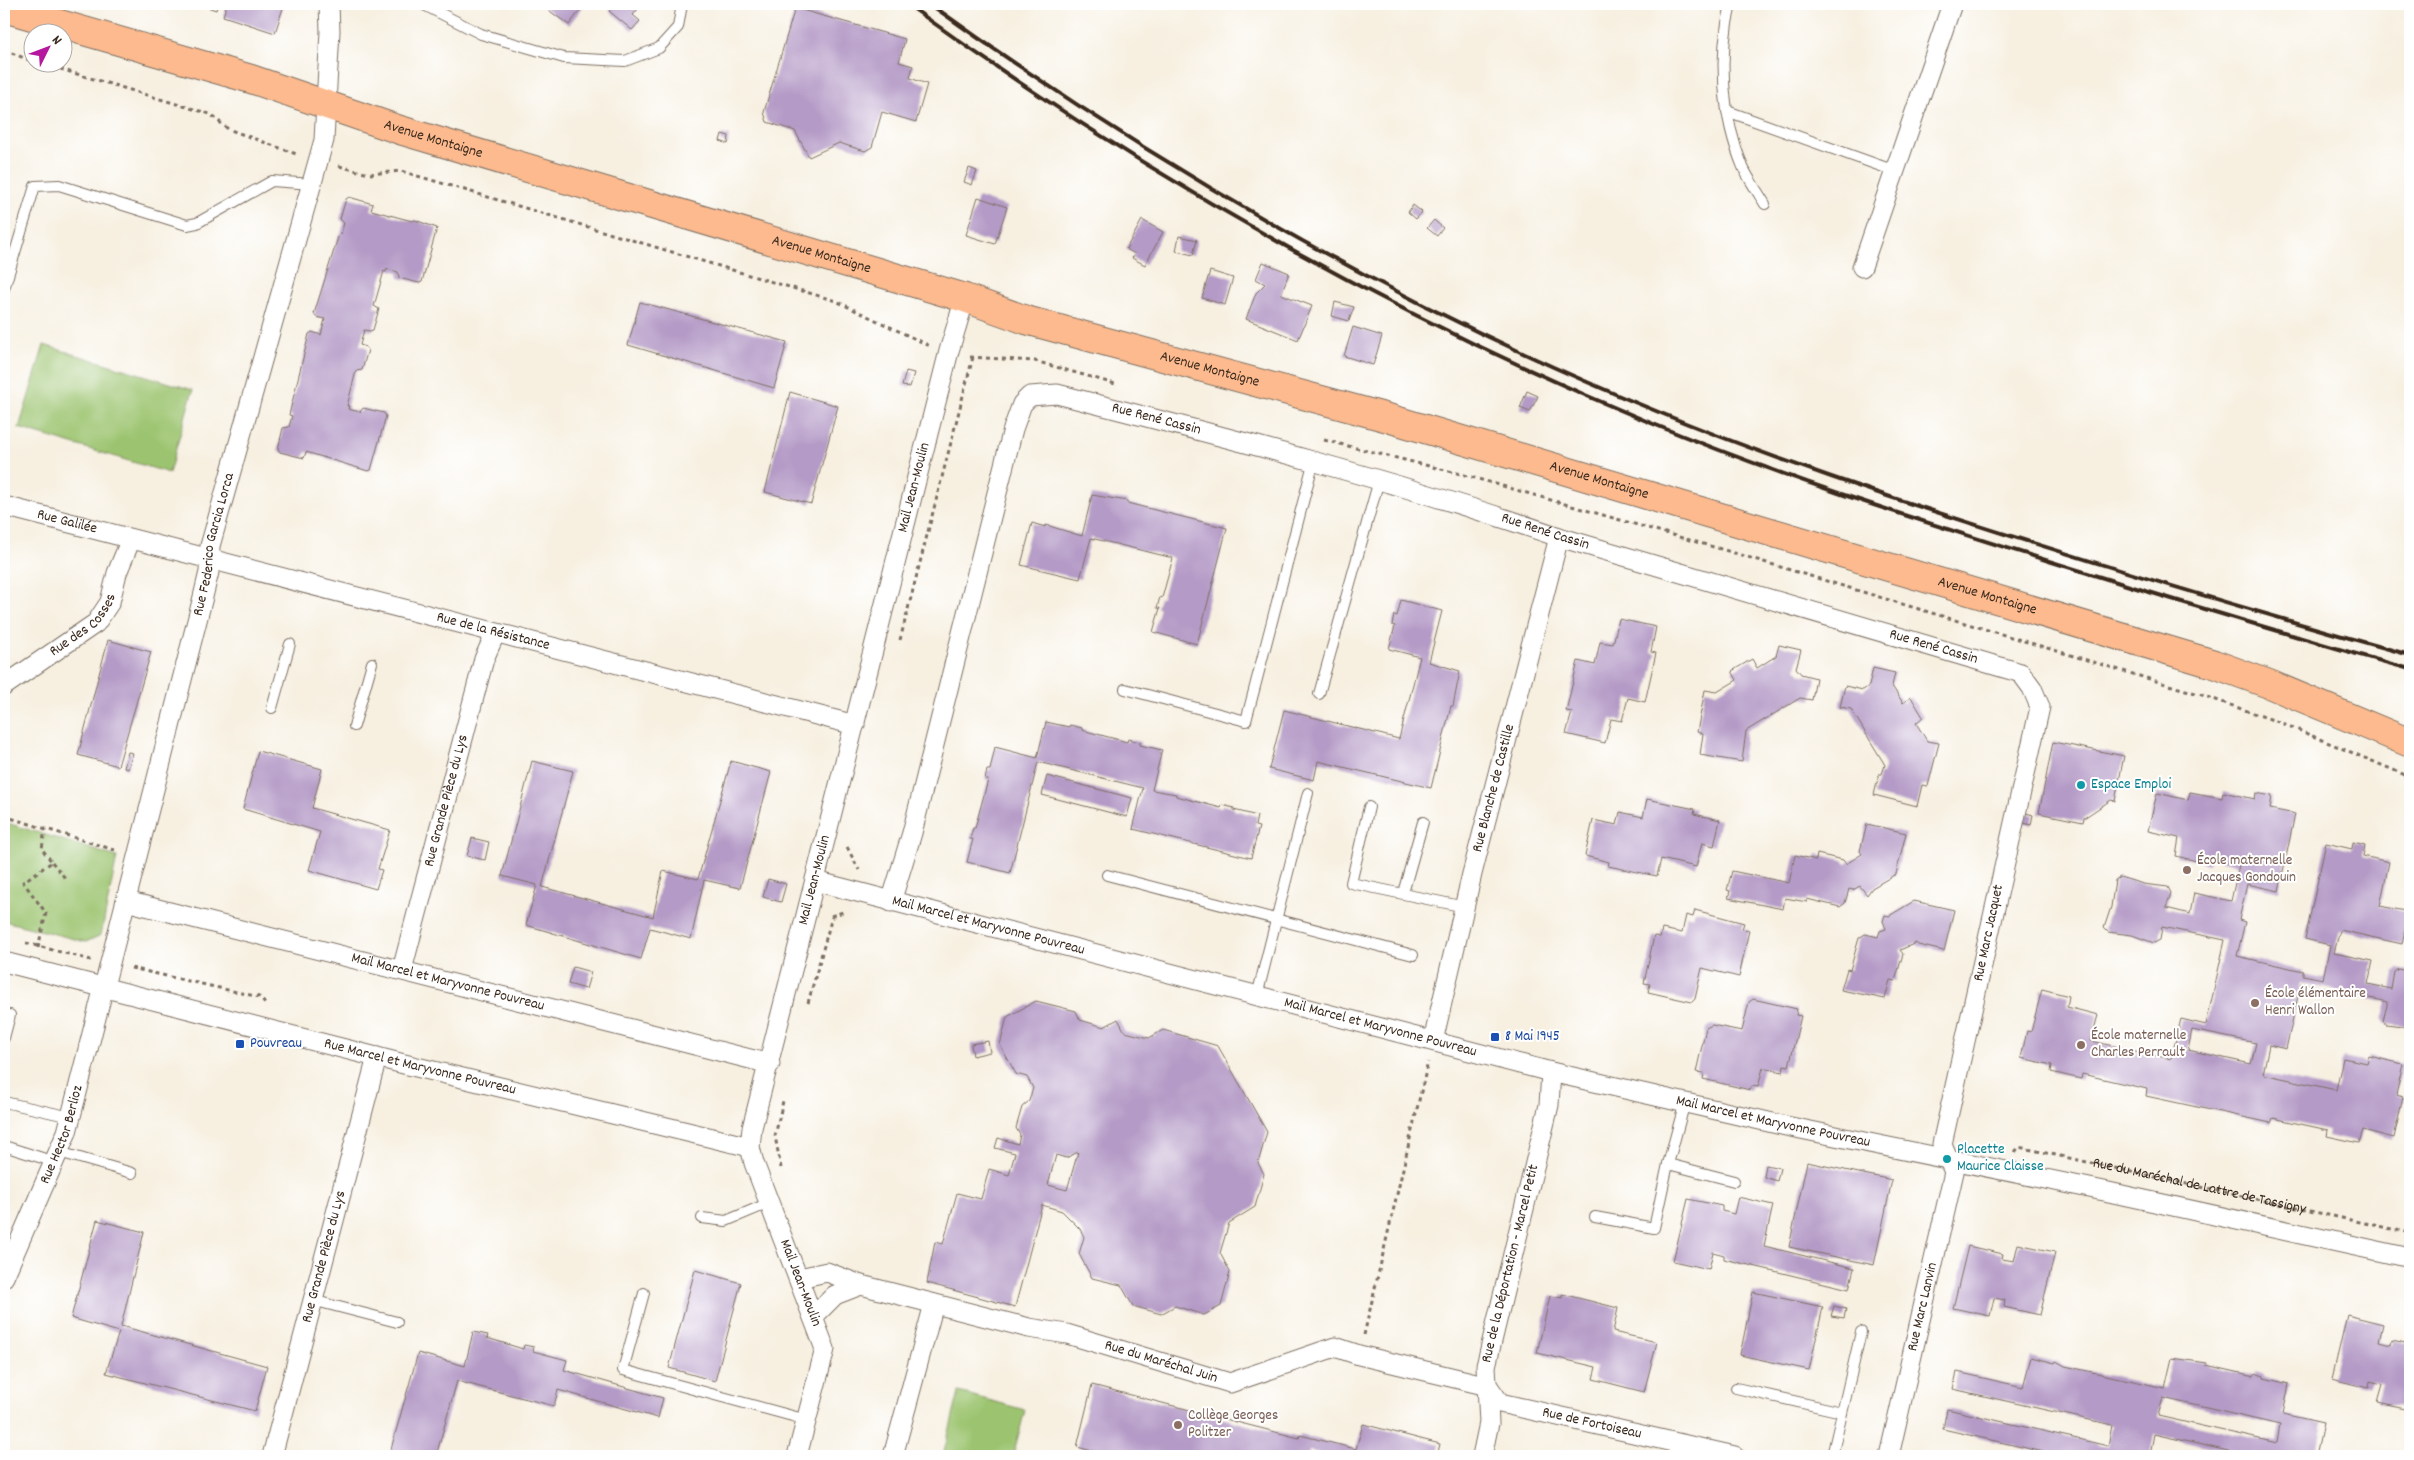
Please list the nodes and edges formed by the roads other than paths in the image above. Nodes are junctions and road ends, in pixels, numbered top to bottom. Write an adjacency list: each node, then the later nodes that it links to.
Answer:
1 (330, 4): 7 (street, Rue Federico Garcia Lorca)
2 (422, 4): 3 (lane)
3 (682, 4)
4 (1731, 4): 8 (lane)
5 (1952, 4): 9 (street)
6 (4, 8): 7 (main road, Avenue Montaigne)
7 (325, 104): 10 (street, Rue Federico Garcia Lorca); 14 (main road, Avenue Montaigne)
8 (1727, 111): 9 (lane); 11 (lane)
9 (1895, 171): 12 (street)
10 (312, 184): 13 (lane); 20 (street, Rue Federico Garcia Lorca)
11 (1765, 204)
12 (1862, 267)
13 (4, 289)
14 (965, 298): 29 (street, Mail Jean-Moulin); 31 (main road, Avenue Montaigne)
15 (1314, 460): 16 (street, Rue René Cassin); 25 (lane); 39 (street, Rue René Cassin)
16 (1379, 480): 18 (street, Rue René Cassin); 26 (lane)
17 (4, 506): 19 (street, Rue Galilée)
18 (1559, 537): 27 (street, Rue René Cassin); 40 (street, Rue Blanche de Castille)
19 (131, 538): 20 (street, Rue de la Résistance); 24 (street, Rue des Cosses)
20 (210, 559): 21 (street, Rue de la Résistance); 38 (street, Rue Federico Garcia Lorca)
21 (495, 634): 29 (street, Rue de la Résistance); 44 (street, Rue Grande Pièce du Lys)
22 (290, 644): 28 (lane)
23 (372, 663): 30 (lane)
24 (4, 686)
25 (1125, 689)
26 (1319, 694)
27 (2040, 707): 59 (street, Rue Marc Jacquet)
28 (272, 708)
29 (855, 725): 36 (street, Mail Jean-Moulin)
30 (354, 726)
31 (2410, 742)
32 (1308, 793): 41 (lane)
33 (1369, 807): 37 (lane)
34 (1423, 822): 37 (lane)
35 (1107, 875): 41 (lane)
36 (815, 881): 39 (street, Mail Marcel et Maryvonne Pouvreau); 51 (street, Mail Jean-Moulin)
37 (1403, 893): 40 (lane)
38 (126, 901): 44 (street, Mail Marcel et Maryvonne Pouvreau); 45 (street, Rue Federico Garcia Lorca)
39 (891, 902): 46 (street, Mail Marcel et Maryvonne Pouvreau)
40 (1465, 907): 49 (street, Rue Blanche de Castille)
41 (1277, 918): 42 (lane); 46 (lane)
42 (1413, 955)
43 (4, 962): 45 (street, Rue Marcel et Maryvonne Pouvreau)
44 (402, 970): 51 (street, Mail Marcel et Maryvonne Pouvreau)
45 (105, 987): 50 (street, Rue Marcel et Maryvonne Pouvreau); 55 (street, Rue Hector Berlioz)
46 (1257, 996): 49 (street, Mail Marcel et Maryvonne Pouvreau)
47 (10, 1016): 48 (lane)
48 (4, 1038)
49 (1433, 1041): 52 (street, Mail Marcel et Maryvonne Pouvreau)
50 (377, 1057): 57 (street, Rue Marcel et Maryvonne Pouvreau); 71 (street, Rue Grande Pièce du Lys)
51 (770, 1064): 57 (street, Mail Jean-Moulin)
52 (1551, 1072): 54 (street, Mail Marcel et Maryvonne Pouvreau); 76 (street, Rue de la Déportation - Marcel Petit)
53 (4, 1102): 55 (lane)
54 (1686, 1102): 59 (street, Mail Marcel et Maryvonne Pouvreau); 60 (lane)
55 (71, 1117): 58 (street, Rue Hector Berlioz)
56 (4, 1146): 58 (lane)
57 (750, 1147): 63 (street, Mail Jean-Moulin)
58 (57, 1157): 61 (lane); 67 (street, Rue Hector Berlioz)
59 (1947, 1159): 66 (street, Rue du Maréchal de Lattre de Tassigny); 86 (street, Rue Marc Lanvin)
60 (1668, 1164): 62 (lane); 64 (lane)
61 (132, 1173)
62 (1734, 1181)
63 (769, 1203): 65 (lane); 68 (street, Mail Jean-Moulin)
64 (1595, 1217)
65 (702, 1218)
66 (2410, 1258)
67 (4, 1277)
68 (799, 1278): 69 (street, Rue du Maréchal Juin); 73 (street, Mail Jean-Moulin)
69 (861, 1285): 72 (street, Rue du Maréchal Juin); 73 (street)
70 (644, 1293): 79 (lane)
71 (312, 1300): 74 (lane); 80 (street, Rue Grande Pièce du Lys)
72 (934, 1304): 76 (street, Rue du Maréchal Juin); 82 (street)
73 (814, 1317): 79 (street, Mail Jean-Moulin)
74 (397, 1322)
75 (1861, 1332): 78 (lane)
76 (1488, 1386): 83 (street, Rue de la Déportation - Marcel Petit); 84 (street, Rue de Fortoiseau)
77 (1736, 1388): 78 (lane)
78 (1842, 1412): 85 (lane)
79 (807, 1420): 81 (street, Mail Jean-Moulin)
80 (272, 1456)
81 (797, 1456)
82 (893, 1456)
83 (1482, 1456)
84 (1735, 1456)
85 (1832, 1456)
86 (1889, 1456)

